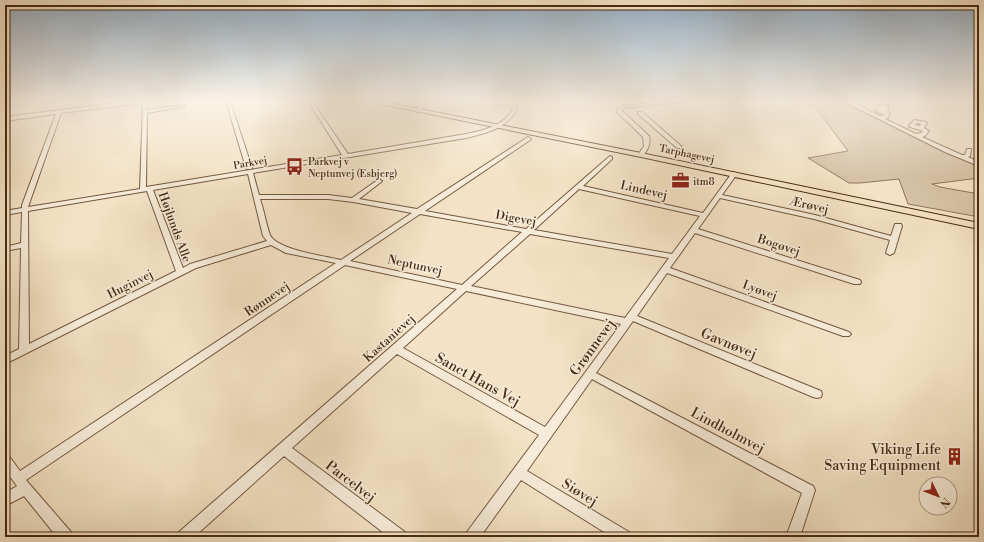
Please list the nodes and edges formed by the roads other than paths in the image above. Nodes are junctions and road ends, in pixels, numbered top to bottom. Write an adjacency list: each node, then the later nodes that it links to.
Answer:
1 (54, 126): 31 (street)
2 (145, 126): 26 (street, Højlunds Alle)
3 (236, 126): 22 (street)
4 (327, 126): 18 (street)
5 (497, 126): 18 (street, Parkvej)
6 (498, 126): 17 (main road, Tarphagevej)
7 (636, 126): 12 (street)
8 (655, 126): 11 (street)
9 (897, 126): 13 (street)
10 (921, 128): 13 (street)
11 (658, 129): 12 (street); 15 (street)
12 (640, 130): 17 (street)
13 (916, 135): 19 (street)
14 (528, 139): 32 (street, Rønnevej)
15 (679, 147)
16 (969, 150): 19 (street)
17 (641, 155): 23 (main road, Tarphagevej)
18 (346, 156): 22 (street, Parkvej)
19 (962, 157): 21 (street)
20 (610, 158): 25 (street, Kastanievej)
21 (979, 164)
22 (249, 170): 26 (street, Parkvej); 29 (street)
23 (734, 174): 27 (main road, Tarphagevej); 28 (street, Grønnevej)
24 (379, 181): 30 (street)
25 (579, 187): 34 (street, Lindevej); 39 (street, Kastanievej)
26 (146, 190): 31 (street, Parkvej); 48 (street, Højlunds Alle)
27 (812, 190): 35 (main road, Tarphagevej); 37 (main road, Tarphagevej)
28 (718, 196): 34 (street, Grønnevej); 40 (street, Ærøvej)
29 (257, 197): 30 (street, Digevej); 41 (street)
30 (353, 200): 32 (street, Digevej)
31 (24, 210): 33 (street, Parkvej); 42 (street)
32 (420, 212): 39 (street, Digevej); 46 (street, Rønnevej)
33 (5, 213)
34 (704, 215): 38 (street, Grønnevej)
35 (979, 221)
36 (898, 226): 40 (street)
37 (979, 226)
38 (694, 230): 45 (street, Grønnevej); 49 (street, Bogøvej)
39 (528, 231): 45 (street, Digevej); 50 (street, Kastanievej)
40 (894, 239): 44 (street)
41 (272, 242): 46 (street, Neptunvej); 48 (street, Huginvej)
42 (24, 245): 43 (street); 54 (street)
43 (5, 249)
44 (890, 252)
45 (674, 257): 47 (street, Grønnevej)
46 (345, 262): 50 (street, Neptunvej); 62 (street, Rønnevej)
47 (665, 269): 51 (street, Grønnevej); 52 (street, Lyøvej)
48 (180, 272): 54 (street, Huginvej)
49 (857, 282)
50 (465, 288): 51 (street, Neptunvej); 53 (street, Kastanievej)
51 (629, 320): 56 (street, Grønnevej); 57 (street, Gavnøvej)
52 (846, 334)
53 (396, 349): 58 (street, Sanct Hans Vej); 59 (street, Kastanievej)
54 (24, 351): 55 (street, Huginvej)
55 (5, 360)
56 (590, 374): 58 (street, Grønnevej); 69 (street, Lindholmvej)
57 (817, 394)
58 (547, 434): 61 (street, Grønnevej)
59 (284, 449): 65 (street, Kastanievej); 66 (street, Parcelvej)
60 (5, 460): 62 (street)
61 (519, 472): 67 (street, Grønnevej); 68 (street, Siøvej)
62 (22, 483): 63 (street, Rønnevej); 64 (street)
63 (5, 500)
64 (66, 537)
65 (184, 537)
66 (400, 537)
67 (472, 537)
68 (624, 537)
69 (793, 537)

